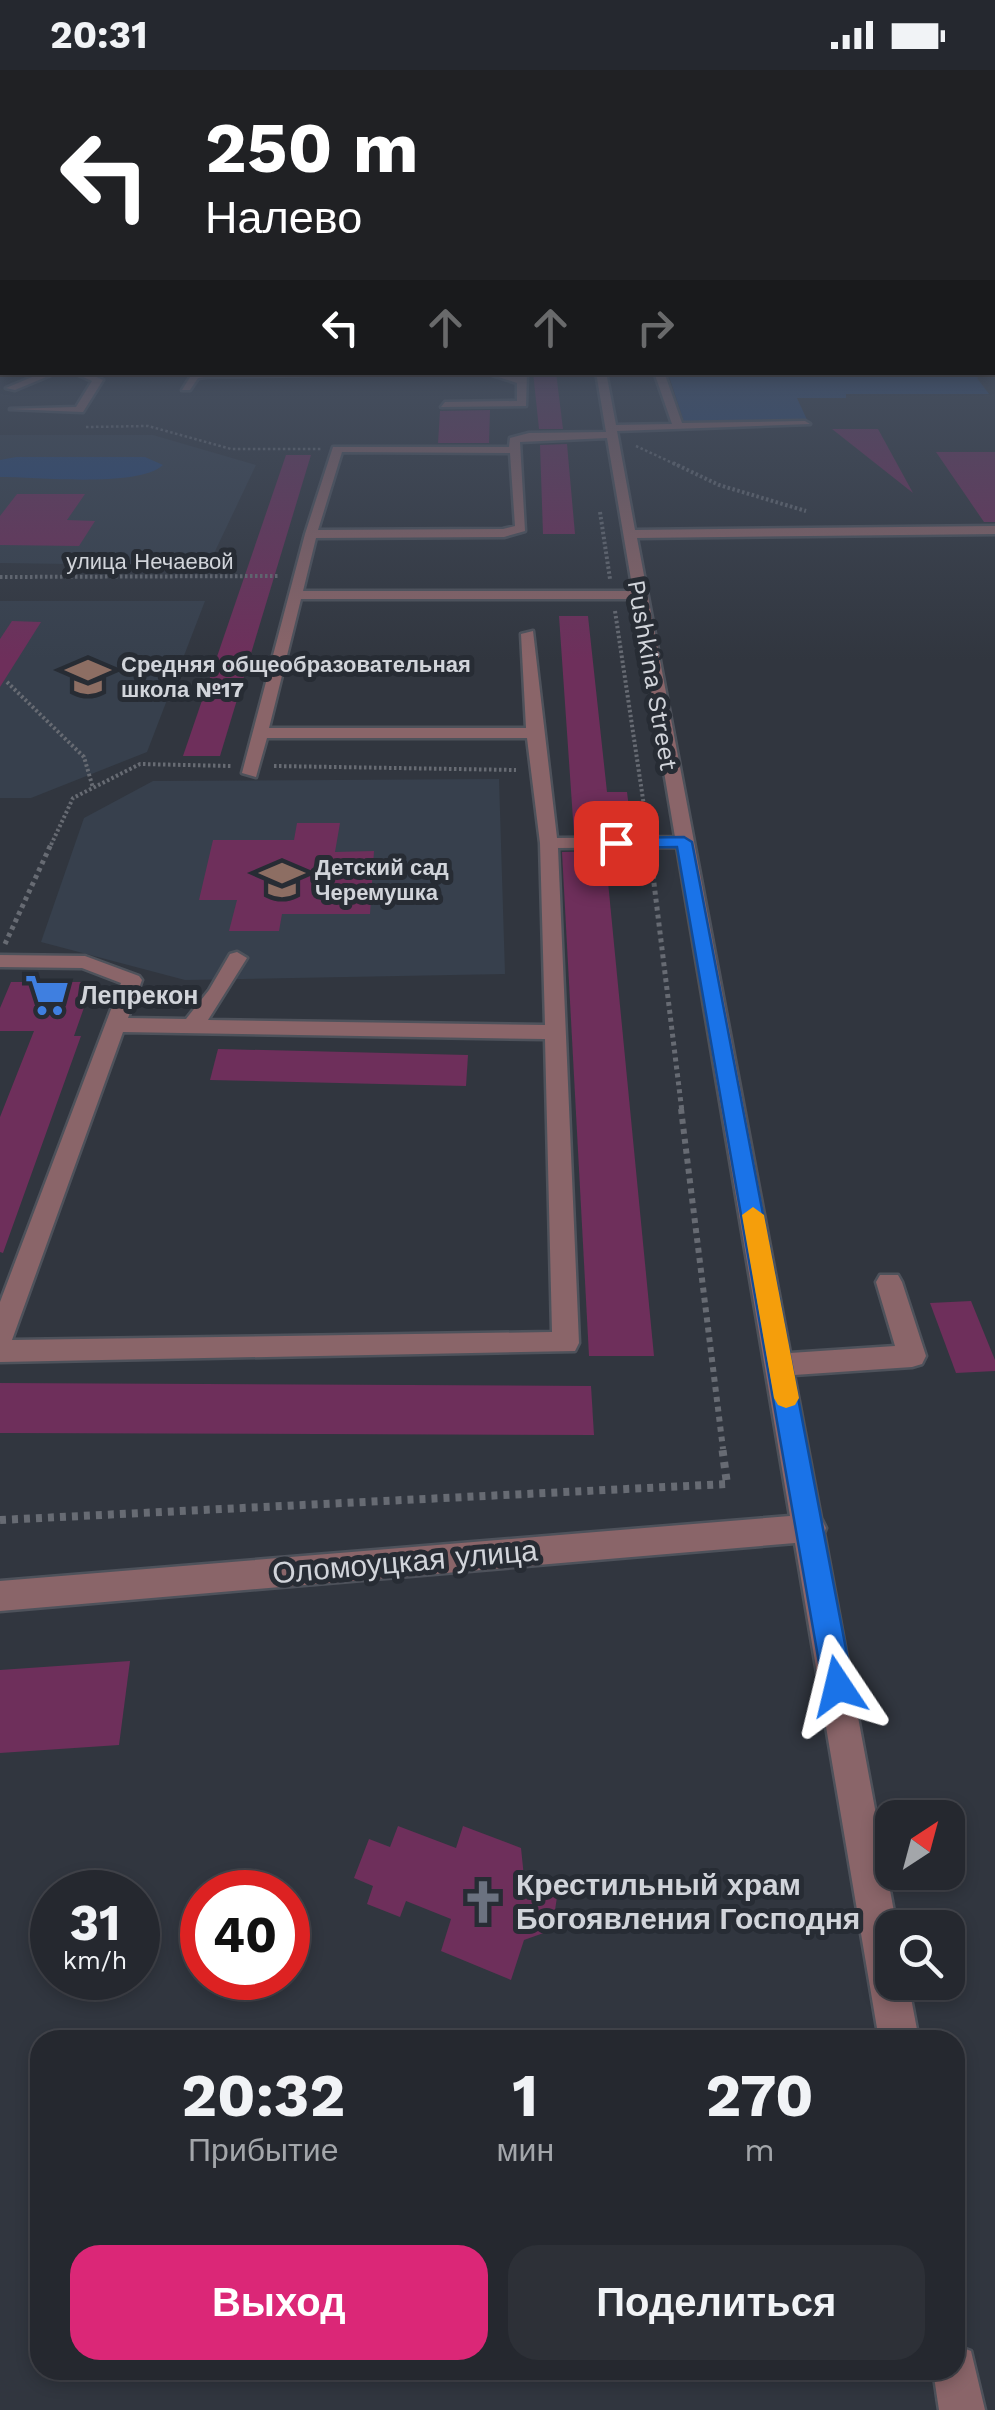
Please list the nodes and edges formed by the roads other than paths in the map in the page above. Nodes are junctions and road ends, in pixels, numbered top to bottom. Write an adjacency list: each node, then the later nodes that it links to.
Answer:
1 (514, 441): 3 (street)
2 (613, 441): 6 (street, Pushkina Street)
3 (515, 450): 5 (street); 5 (street)
4 (995, 530): 6 (street)
5 (311, 534): 7 (street)
6 (627, 534): 8 (street, Pushkina Street)
7 (296, 595): 8 (street); 10 (street)
8 (639, 595): 13 (street, Pushkina Street)
9 (528, 634): 11 (street)
10 (260, 733): 11 (street); 12 (street)
11 (534, 733): 14 (street)
12 (251, 770)
13 (684, 842): 14 (street); 23 (street, Pushkina Street)
14 (549, 843): 19 (street)
15 (0, 957): 17 (street)
16 (237, 958): 18 (street)
17 (115, 1026): 18 (street); 21 (street)
18 (191, 1026): 19 (street)
19 (556, 1032): 22 (street)
20 (889, 1282): 23 (street)
21 (0, 1336)
22 (0, 1351)
23 (780, 1365): 24 (street, Pushkina Street)
24 (810, 1528): 25 (street, Оломоуцкая улица); 26 (street, Pushkina Street)
25 (0, 1596)
26 (897, 2030)
27 (957, 2380): 28 (street)
28 (962, 2410)

